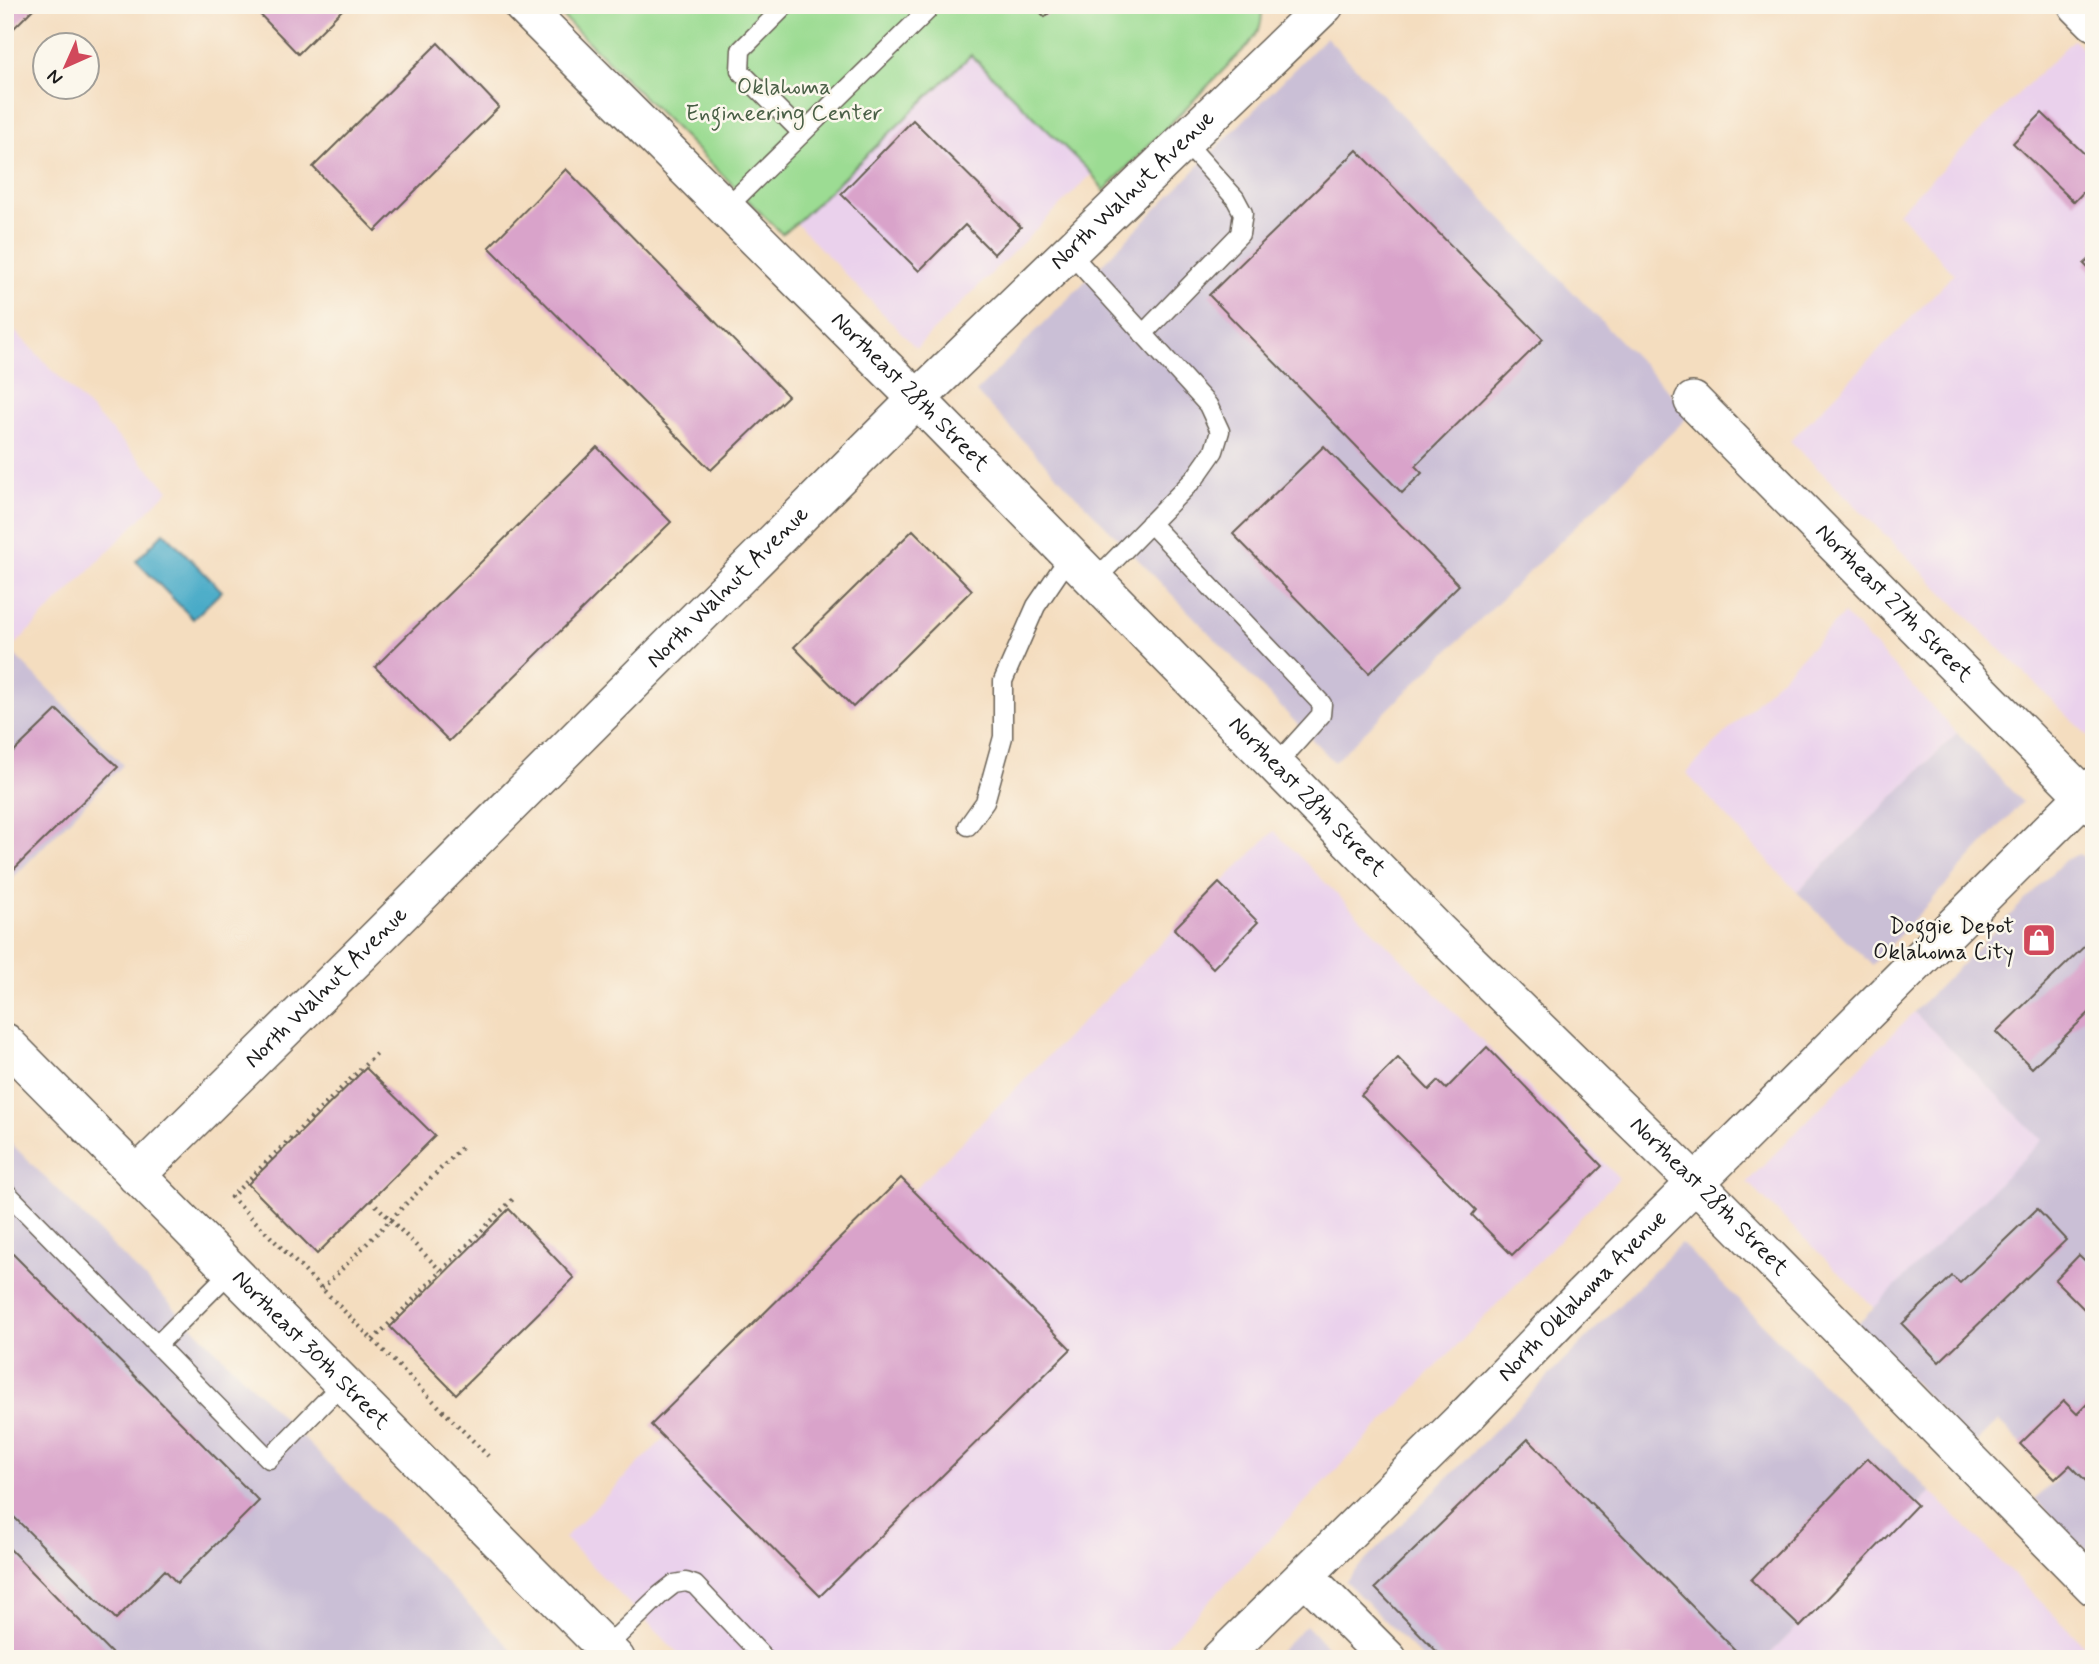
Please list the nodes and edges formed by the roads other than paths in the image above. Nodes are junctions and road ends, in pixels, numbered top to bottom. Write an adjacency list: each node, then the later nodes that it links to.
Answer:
1 (522, 5): 9 (street, Northeast 28th Street)
2 (786, 5): 7 (lane)
3 (927, 5): 7 (lane)
4 (2077, 5): 6 (street)
5 (1313, 9): 8 (street, North Walnut Avenue)
6 (2094, 22)
7 (802, 133): 9 (lane)
8 (1184, 141): 10 (street, North Walnut Avenue); 11 (lane)
9 (725, 209): 12 (street, Northeast 28th Street)
10 (1069, 252): 11 (lane); 12 (street, North Walnut Avenue)
11 (1143, 334): 14 (lane)
12 (917, 399): 15 (street, Northeast 28th Street); 20 (street, North Walnut Avenue)
13 (1693, 401): 17 (street, Northeast 27th Street)
14 (1150, 523): 15 (lane); 16 (lane)
15 (1082, 568): 16 (street, Northeast 28th Street); 18 (lane)
16 (1275, 766): 21 (street, Northeast 28th Street)
17 (2090, 796): 21 (street, North Oklahoma Avenue)
18 (968, 826)
19 (5, 1042): 20 (street, Northeast 30th Street)
20 (136, 1176): 23 (street, Northeast 30th Street)
21 (1696, 1182): 26 (street, North Oklahoma Avenue); 27 (street, Northeast 28th Street)
22 (5, 1191): 24 (lane)
23 (231, 1271): 24 (lane); 25 (street, Northeast 30th Street)
24 (157, 1345): 25 (lane)
25 (343, 1383): 28 (street, Northeast 30th Street)
26 (1305, 1576): 30 (street, North Oklahoma Avenue); 31 (street)
27 (2094, 1587)
28 (610, 1653): 29 (lane)
29 (765, 1659)
30 (1220, 1659)
31 (1388, 1659)

